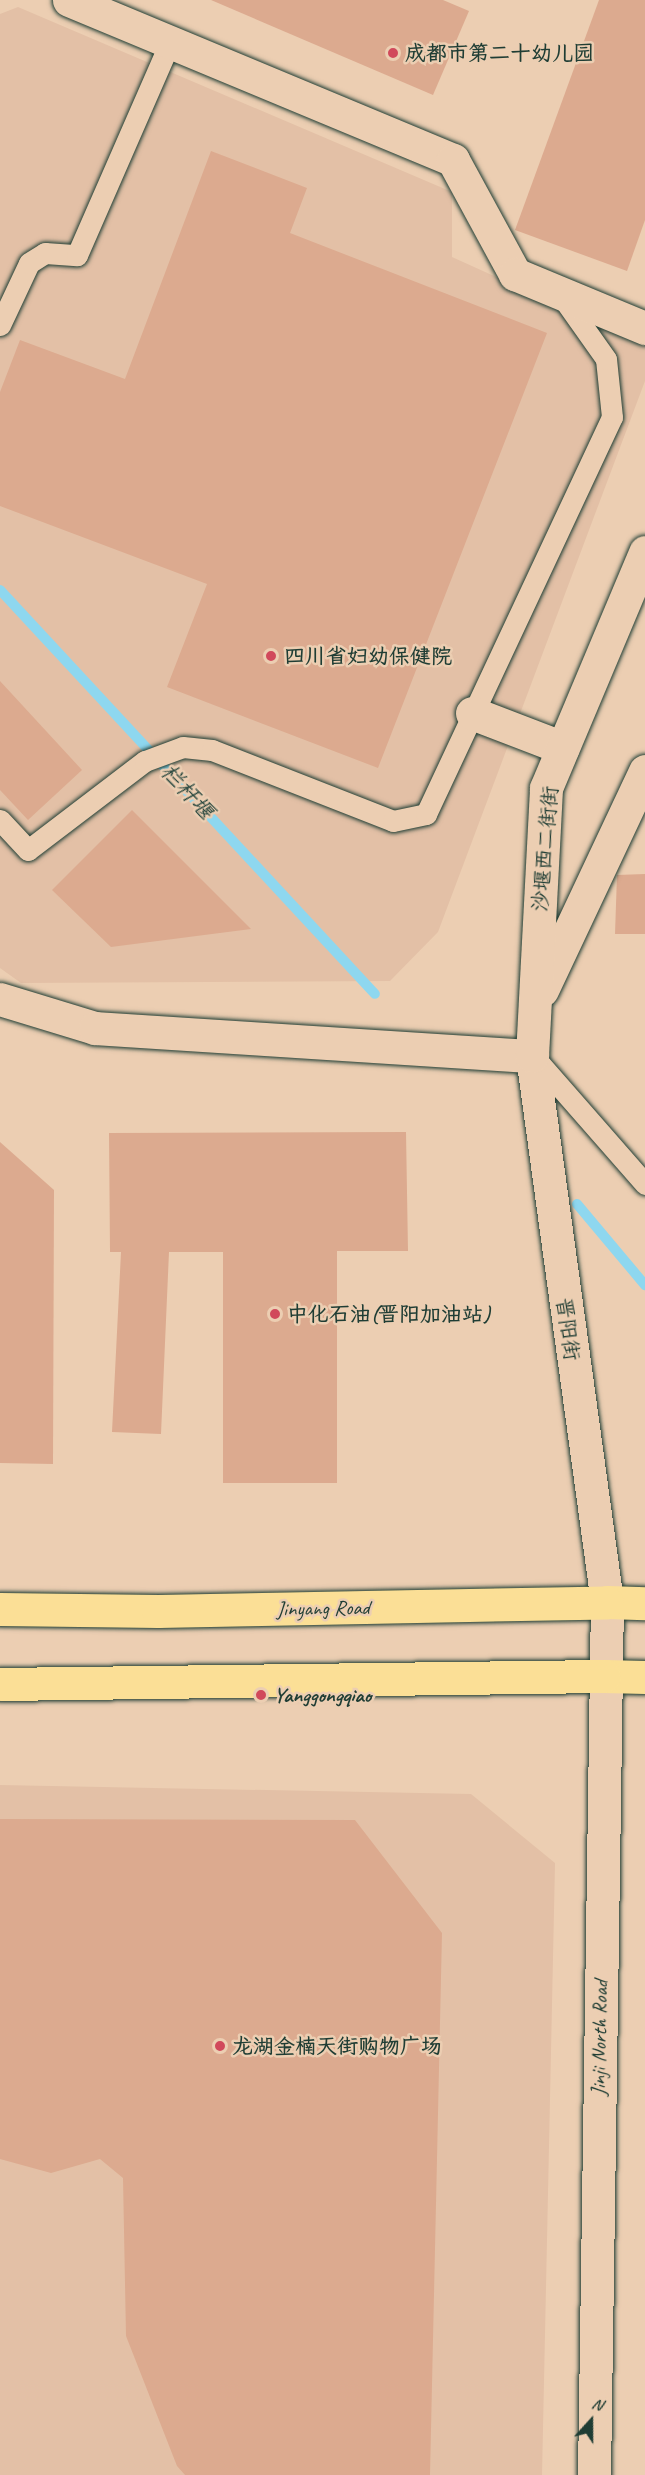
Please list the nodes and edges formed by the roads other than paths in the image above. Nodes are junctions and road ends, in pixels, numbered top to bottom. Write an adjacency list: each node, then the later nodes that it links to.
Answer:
1 (69, 0): 2 (street)
2 (170, 42): 3 (street); 4 (lane)
3 (559, 292): 5 (street); 7 (lane)
4 (0, 325)
5 (645, 328)
6 (645, 552): 8 (street, 沙堰西二街街)
7 (472, 713): 8 (street); 10 (lane)
8 (563, 748): 12 (street, 沙堰西二街街)
9 (645, 771): 12 (street)
10 (0, 820)
11 (0, 999): 13 (street)
12 (535, 1006): 13 (street, 沙堰西二街街)
13 (532, 1056): 14 (lane); 15 (street, 晋阳街)
14 (645, 1184)
15 (607, 1602): 16 (main road, Jinyang Road); 17 (main road, Jinyang Road); 18 (street, Jinji North Road)
16 (645, 1603)
17 (0, 1609)
18 (604, 1676): 19 (main road); 20 (main road); 21 (street, Jinji North Road)
19 (645, 1677)
20 (0, 1684)
21 (594, 2475)

